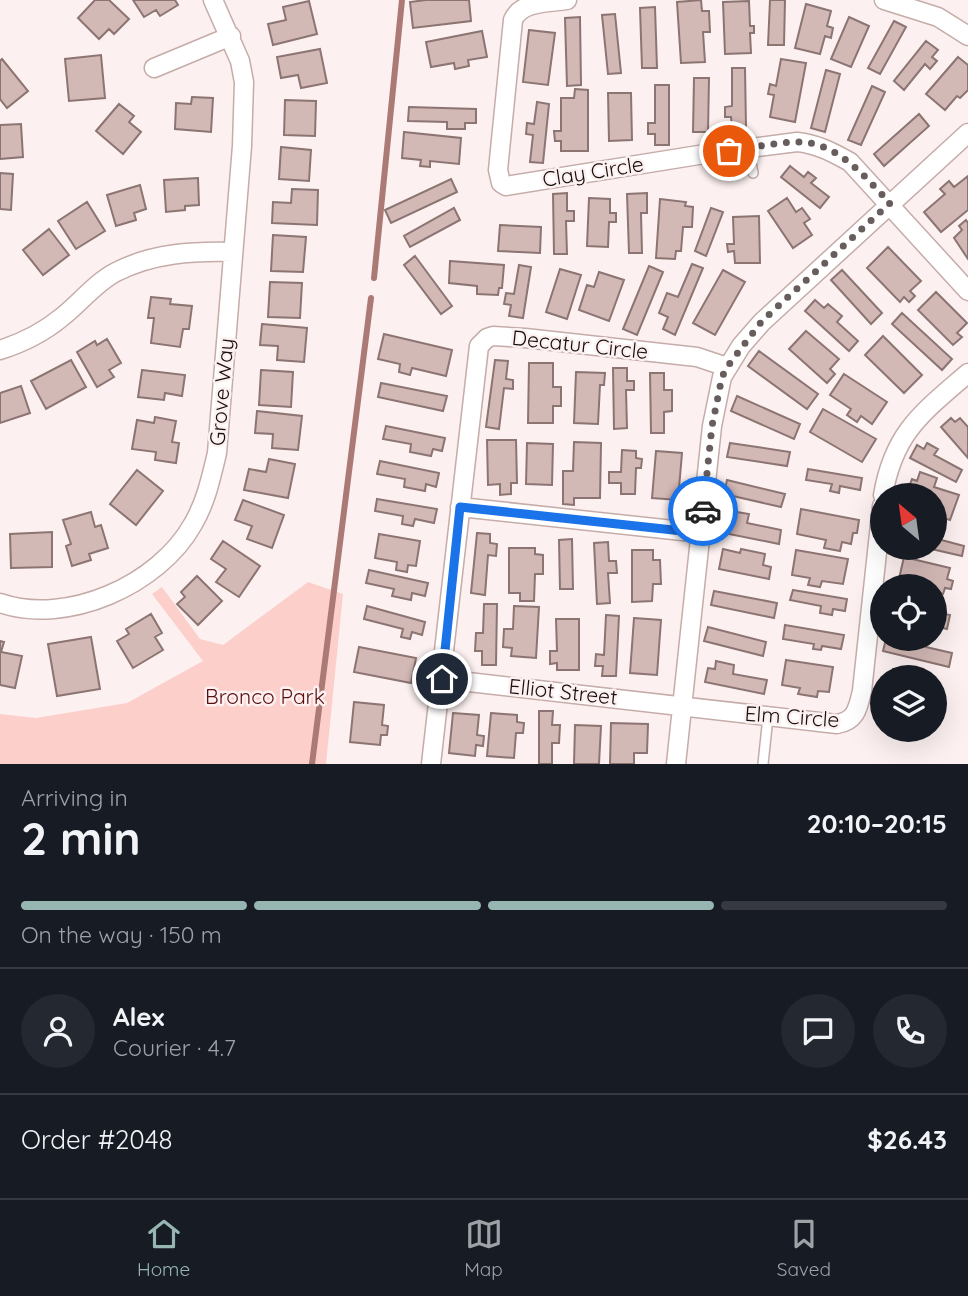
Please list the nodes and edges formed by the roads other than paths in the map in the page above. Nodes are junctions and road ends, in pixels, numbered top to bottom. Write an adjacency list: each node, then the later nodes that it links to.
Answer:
1 (213, 0): 4 (street, Grove Way)
2 (567, 0): 8 (street, Clay Circle)
3 (884, 0): 5 (street)
4 (231, 36): 6 (street); 11 (street, Grove Way)
5 (968, 36)
6 (154, 68)
7 (968, 132): 10 (street)
8 (748, 148): 9 (lane); 10 (street, Clay Circle)
9 (753, 173)
10 (890, 203): 12 (street); 14 (street)
11 (233, 252): 13 (street); 20 (street, Grove Way)
12 (968, 291)
13 (0, 350)
14 (727, 367): 17 (street, Decatur Circle); 18 (street)
15 (968, 373): 16 (street)
16 (886, 483)
17 (460, 507): 18 (street); 21 (street, Decatur Circle)
18 (701, 533): 22 (street)
19 (876, 560): 23 (street, Elm Circle)
20 (0, 603)
21 (442, 679): 22 (street, Elliot Street); 24 (street, Decatur Circle)
22 (683, 707): 23 (street, Elm Circle); 25 (street)
23 (768, 717): 26 (lane)
24 (431, 764)
25 (676, 764)
26 (763, 764)

